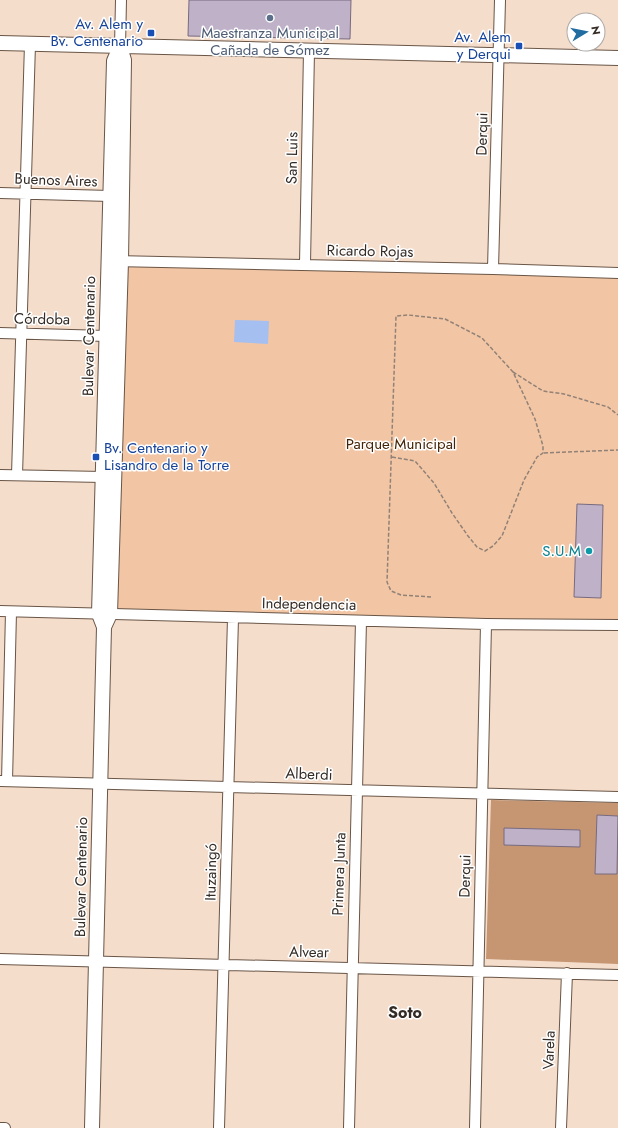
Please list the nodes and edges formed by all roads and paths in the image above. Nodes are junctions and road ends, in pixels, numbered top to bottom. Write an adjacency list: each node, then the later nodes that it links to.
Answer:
1 (121, 0): 5 (street, Bulevar Centenario)
2 (500, 0): 7 (street, Derqui)
3 (0, 43): 4 (main road)
4 (30, 44): 5 (main road); 10 (street)
5 (120, 47): 6 (main road); 11 (main road, Bulevar Centenario); 12 (main road, Bulevar Centenario)
6 (309, 51): 7 (main road); 13 (street, San Luis)
7 (499, 55): 8 (main road); 14 (street, Derqui)
8 (618, 58)
9 (0, 193): 10 (street, Buenos Aires)
10 (26, 194): 11 (street, Buenos Aires); 17 (street)
11 (110, 196): 12 (main road, Bulevar Centenario)
12 (115, 261): 13 (street, Ricardo Rojas); 18 (main road, Bulevar Centenario); 31 (main road, Bulevar Centenario)
13 (305, 264): 14 (street, Ricardo Rojas)
14 (494, 269): 15 (street, Ricardo Rojas)
15 (618, 273)
16 (0, 333): 17 (street, Córdoba)
17 (22, 334): 18 (street, Córdoba); 25 (street)
18 (106, 336): 26 (main road, Bulevar Centenario)
19 (512, 372): 20 (path); 22 (path); 23 (path)
20 (618, 415)
21 (618, 450): 22 (path)
22 (543, 453): 23 (path)
23 (392, 457): 27 (path)
24 (0, 475): 25 (street)
25 (18, 475): 26 (street)
26 (103, 477): 31 (main road, Bulevar Centenario)
27 (431, 597)
28 (0, 611): 29 (street, Independencia)
29 (11, 612): 31 (street, Independencia); 35 (street)
30 (233, 618): 31 (street, Independencia); 32 (street, Independencia); 37 (street, Ituzaingó)
31 (104, 619): 36 (main road, Bulevar Centenario)
32 (361, 621): 33 (street, Independencia); 38 (street, Primera Junta)
33 (486, 624): 34 (street, Independencia); 39 (street, Derqui)
34 (618, 625)
35 (4, 781): 36 (street, Alberdi)
36 (100, 783): 37 (street, Alberdi); 42 (main road, Bulevar Centenario)
37 (228, 787): 38 (street, Alberdi); 43 (street, Ituzaingó)
38 (357, 790): 39 (street, Alberdi); 44 (street, Primera Junta)
39 (482, 794): 40 (street, Alberdi); 45 (street, Derqui)
40 (618, 797)
41 (0, 959): 42 (street, Alvear)
42 (96, 962): 43 (street, Alvear); 50 (main road, Bulevar Centenario)
43 (223, 965): 44 (street, Alvear); 51 (street, Ituzaingó)
44 (352, 968): 45 (street, Alvear); 52 (street, Primera Junta)
45 (478, 971): 46 (street, Alvear); 53 (street, Derqui)
46 (567, 974): 47 (street, Alvear); 54 (street, Varela)
47 (618, 975)
48 (0, 1128): 49 (street)
49 (5, 1128)
50 (92, 1128)
51 (219, 1128)
52 (348, 1128)
53 (475, 1128)
54 (561, 1128)

